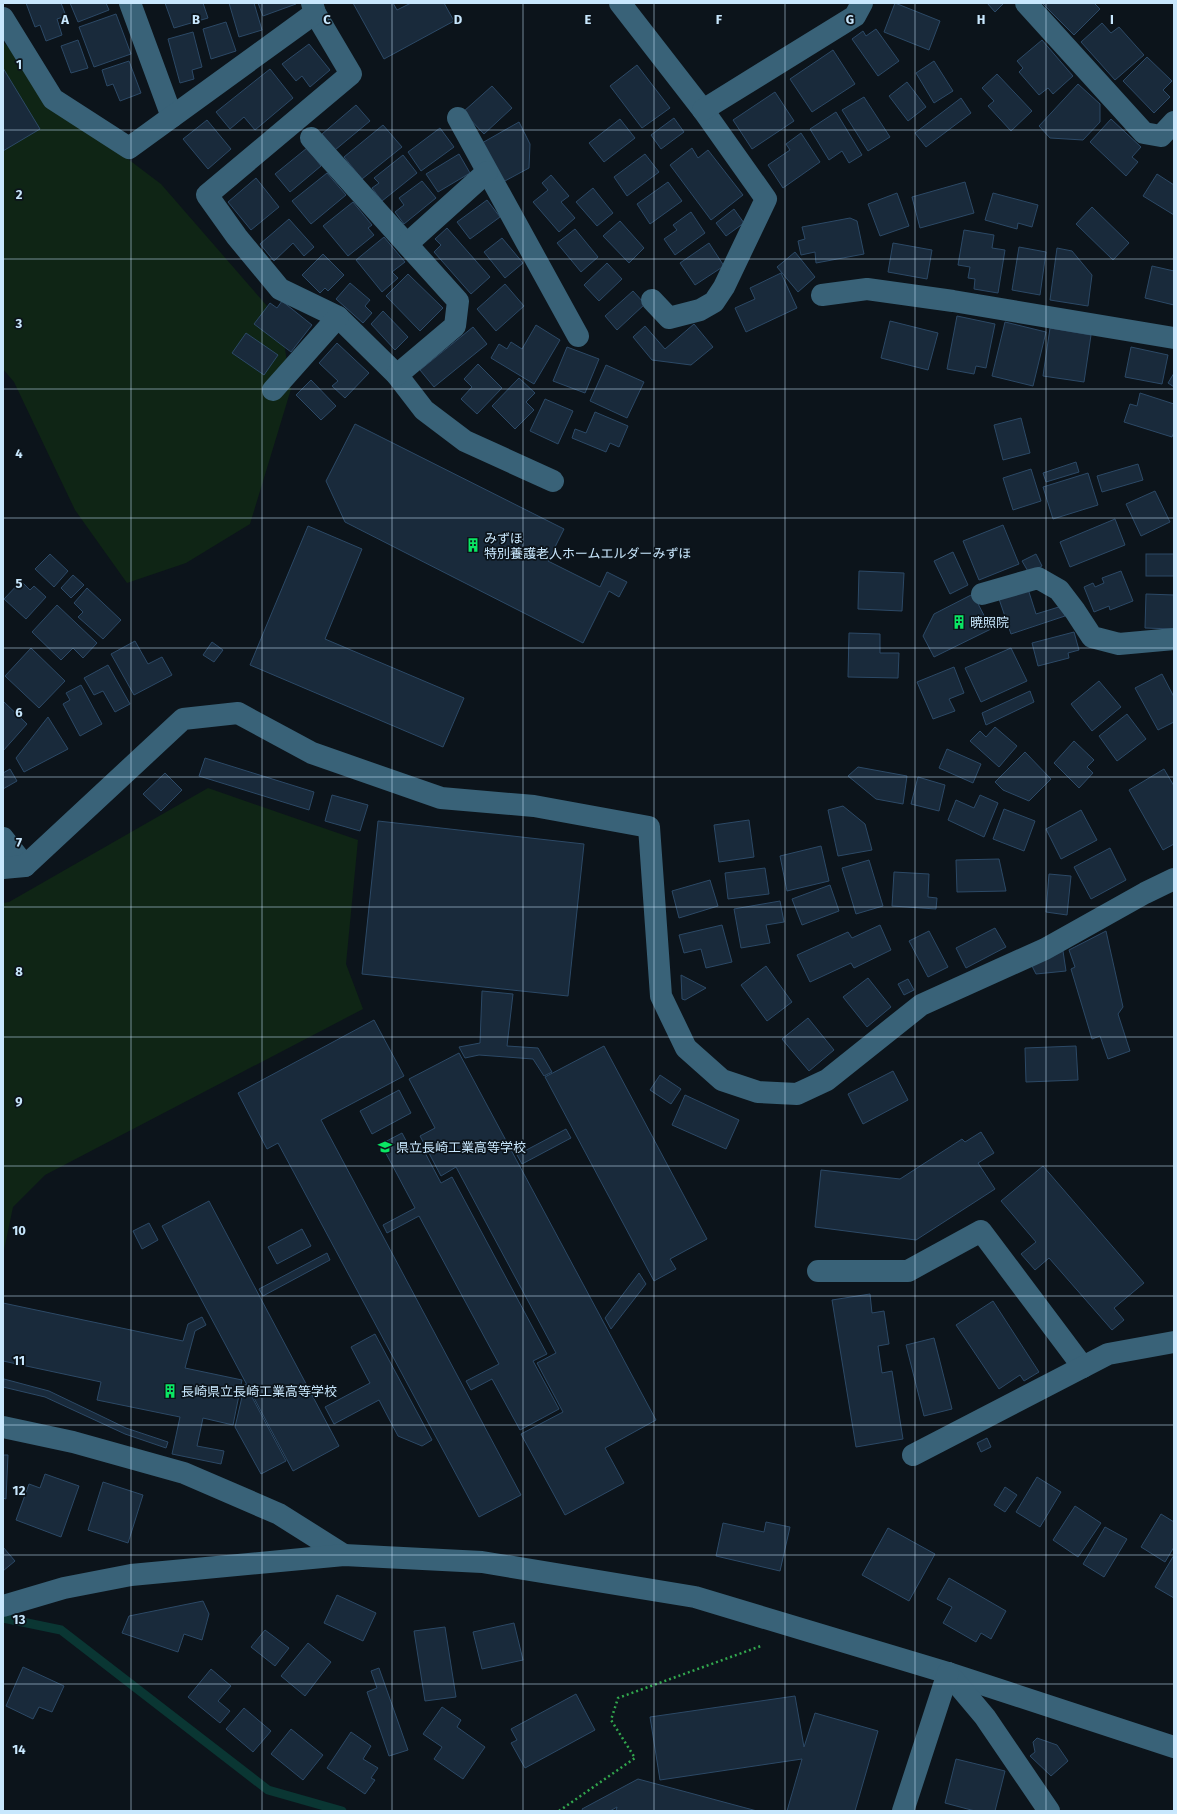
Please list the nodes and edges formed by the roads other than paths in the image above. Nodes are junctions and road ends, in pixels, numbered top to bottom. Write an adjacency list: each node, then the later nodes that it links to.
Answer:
1 (130, 3): 8 (street)
2 (620, 3): 7 (street)
3 (862, 3): 7 (street)
4 (1026, 3): 10 (street)
5 (314, 8): 8 (street); 16 (street)
6 (3, 18): 8 (street)
7 (703, 110): 15 (street)
8 (172, 117)
9 (458, 118): 12 (street)
10 (1174, 122)
11 (312, 138): 13 (street)
12 (487, 172): 13 (street); 17 (street)
13 (407, 244): 19 (street)
14 (822, 295): 18 (street)
15 (652, 300)
16 (338, 318): 19 (street); 20 (street)
17 (578, 336)
18 (1174, 338)
19 (397, 375): 21 (street)
20 (273, 390)
21 (553, 481)
22 (982, 594): 23 (street)
23 (1174, 639)
24 (3, 838): 25 (street)
25 (25, 866): 26 (street); 27 (street)
26 (3, 868)
27 (1174, 879)
28 (818, 1271): 30 (street)
29 (1174, 1342): 30 (street)
30 (1083, 1367): 32 (street)
31 (3, 1427): 33 (street)
32 (913, 1455)
33 (344, 1555): 34 (street); 35 (street)
34 (7, 1605)
35 (948, 1673): 36 (street); 37 (street); 38 (street)
36 (1174, 1747)
37 (903, 1811)
38 (1049, 1811)

